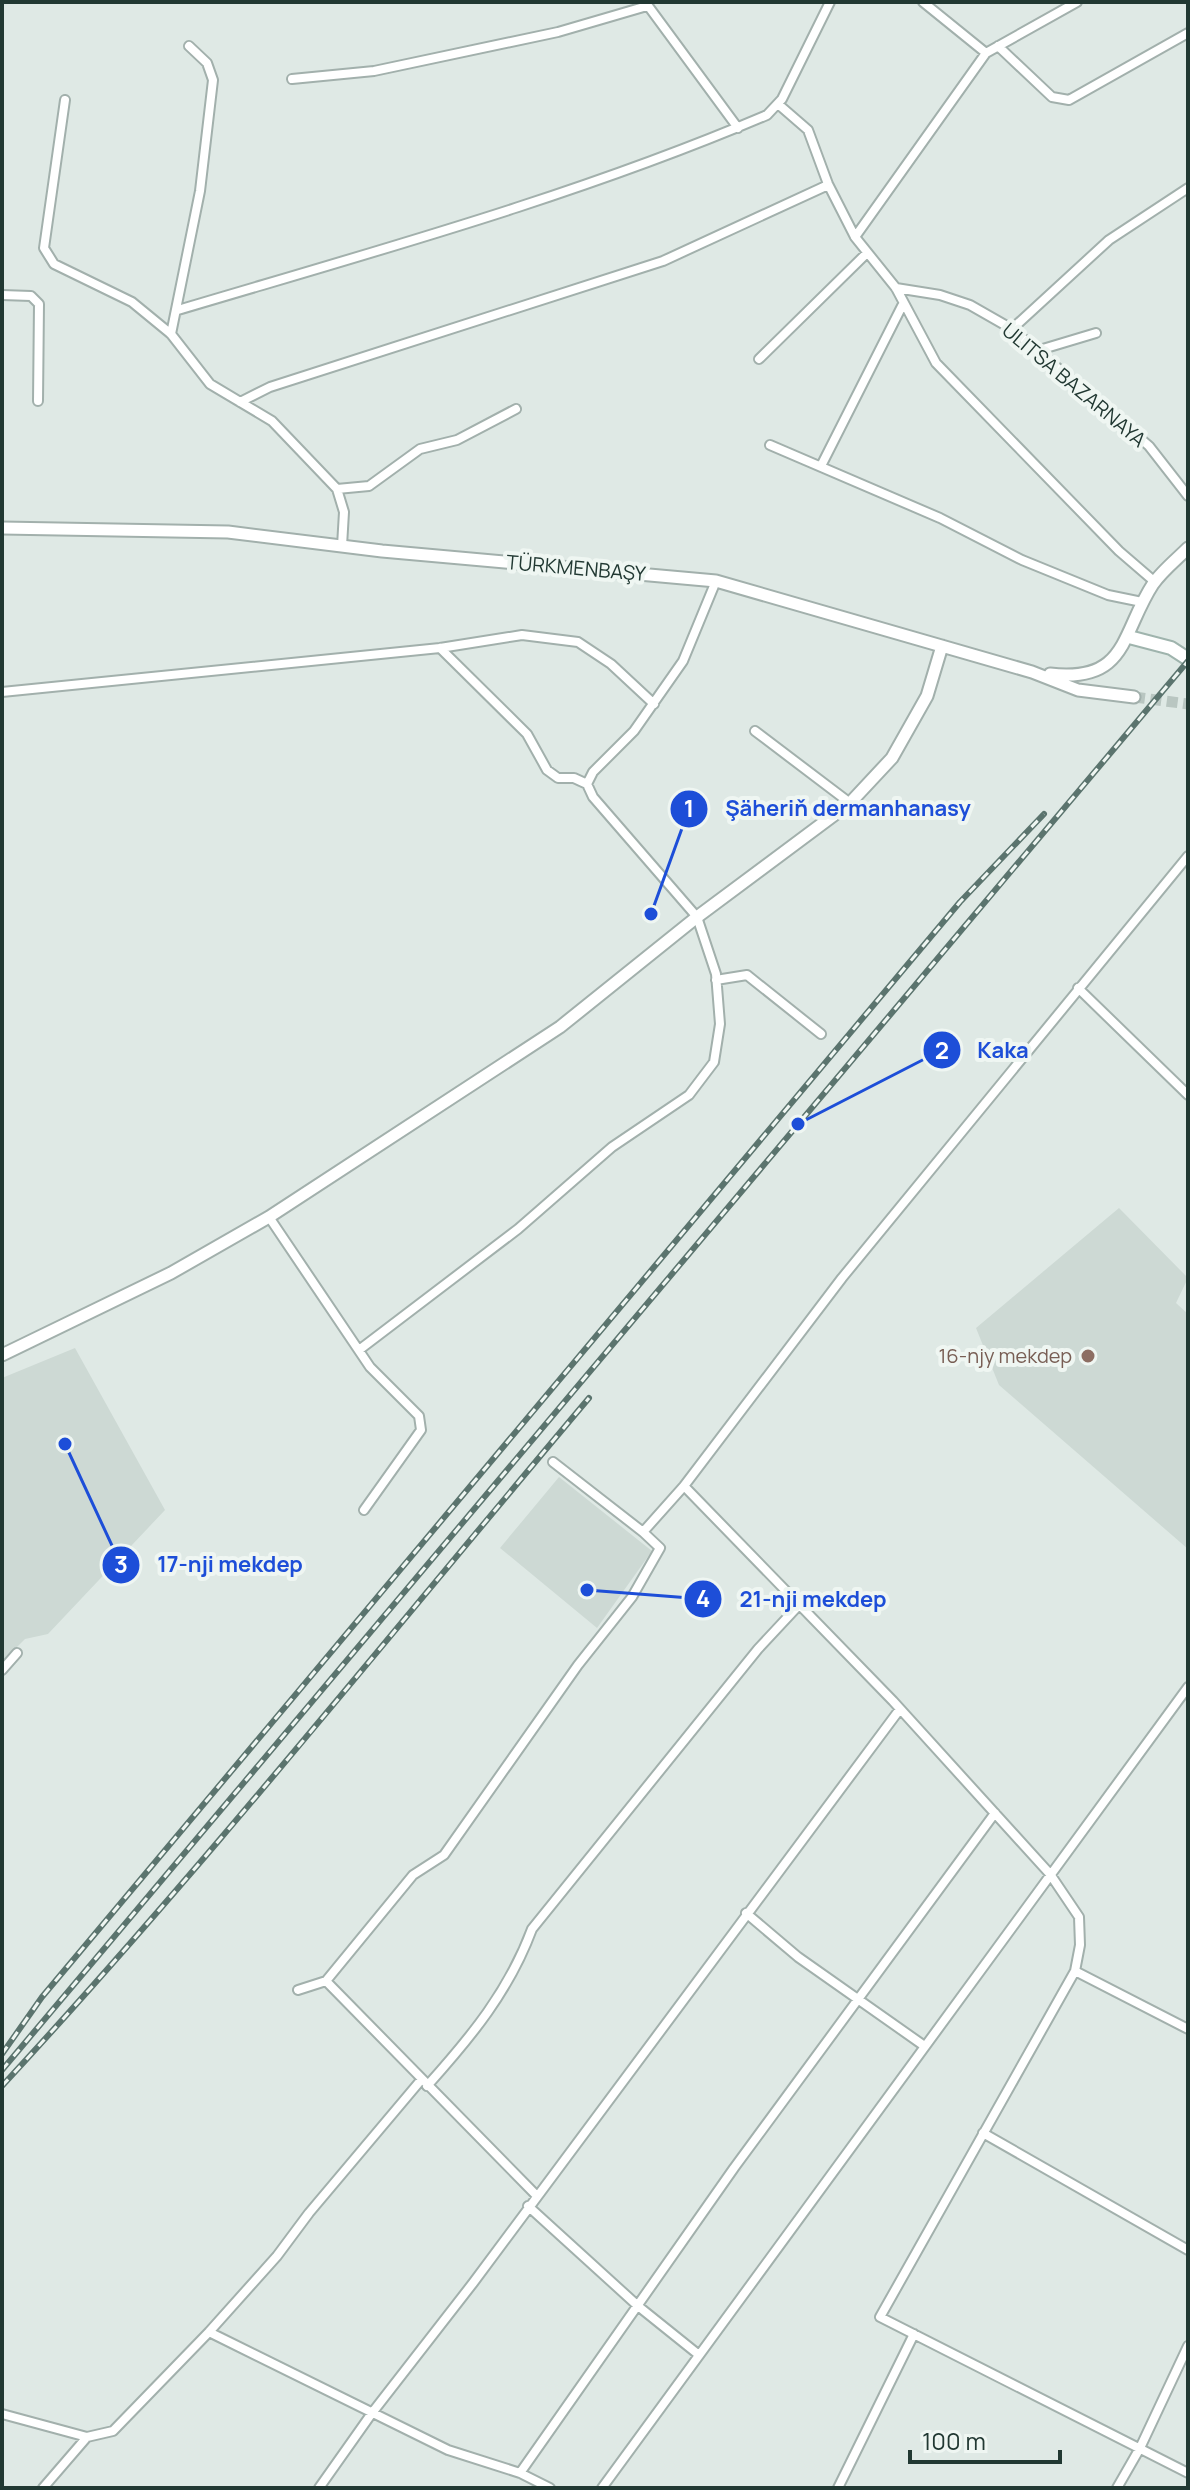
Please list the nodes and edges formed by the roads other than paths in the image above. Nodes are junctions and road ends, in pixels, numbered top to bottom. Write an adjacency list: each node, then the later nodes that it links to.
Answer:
1 (830, 2): 11 (street)
2 (923, 2): 8 (street)
3 (1077, 2): 7 (street)
4 (646, 4): 9 (street); 12 (street)
5 (1188, 33): 7 (street)
6 (189, 46): 20 (street)
7 (998, 46): 8 (street)
8 (986, 53): 15 (street)
9 (292, 79)
10 (65, 100): 23 (street)
11 (778, 104): 12 (street); 13 (street)
12 (738, 128): 20 (street)
13 (828, 185): 15 (street); 27 (street)
14 (1188, 188): 21 (street)
15 (855, 237): 16 (street)
16 (867, 253): 17 (street); 25 (street)
17 (896, 288): 19 (street); 21 (street, ULITSA BAZARNAYA)
18 (2, 295): 26 (street)
19 (902, 306): 30 (street); 37 (street)
20 (178, 310): 23 (street)
21 (1012, 329): 24 (street, ULITSA BAZARNAYA)
22 (1096, 333): 24 (street)
23 (171, 334): 27 (street)
24 (1036, 351): 32 (street, ULITSA BAZARNAYA)
25 (759, 359)
26 (38, 401)
27 (240, 402): 31 (street)
28 (516, 409): 31 (street)
29 (770, 445): 30 (street)
30 (822, 464): 38 (street)
31 (337, 489): 34 (street)
32 (1188, 496)
33 (2, 528): 34 (street, TÜRKMENBAŞY)
34 (342, 546): 36 (street, TÜRKMENBAŞY)
35 (1188, 548): 37 (street)
36 (716, 581): 40 (street, TÜRKMENBAŞY); 46 (street)
37 (1155, 582): 38 (street)
38 (1142, 602): 39 (street)
39 (1129, 637): 42 (main road); 43 (street)
40 (942, 646): 43 (street, TÜRKMENBAŞY); 49 (street)
41 (440, 648): 44 (street); 46 (street); 48 (street)
42 (1188, 659)
43 (1032, 672): 45 (street, TÜRKMENBAŞY)
44 (2, 692)
45 (1134, 697)
46 (654, 704): 48 (street)
47 (755, 731): 49 (street)
48 (587, 784): 51 (street)
49 (850, 803): 51 (street)
50 (1188, 856): 53 (street)
51 (697, 917): 52 (street); 58 (street)
52 (716, 980): 54 (street); 59 (street)
53 (1078, 988): 56 (street); 62 (street)
54 (821, 1034)
55 (1188, 1078): 56 (street)
56 (1180, 1087): 57 (street)
57 (1188, 1095)
58 (269, 1217): 59 (street); 60 (street)
59 (359, 1350): 63 (street)
60 (2, 1355)
61 (553, 1462): 64 (street)
62 (684, 1486): 64 (street); 65 (street)
63 (364, 1510)
64 (643, 1532): 74 (street)
65 (799, 1605): 69 (street); 79 (street)
66 (17, 1653): 67 (street)
67 (2, 1670)
68 (1188, 1687): 71 (street)
69 (900, 1709): 70 (street); 72 (street)
70 (995, 1813): 71 (street); 76 (street)
71 (1050, 1874): 73 (street); 78 (street)
72 (746, 1913): 76 (street); 81 (street)
73 (1075, 1971): 77 (street); 80 (street)
74 (326, 1981): 75 (street); 79 (street)
75 (298, 1990)
76 (859, 1996): 78 (street); 84 (street)
77 (1188, 2029)
78 (923, 2045): 88 (street)
79 (424, 2083): 81 (street); 85 (street)
80 (983, 2133): 83 (street); 86 (street)
81 (536, 2195): 82 (street)
82 (528, 2206): 84 (street); 89 (street)
83 (1188, 2250)
84 (638, 2306): 88 (street); 93 (street)
85 (209, 2332): 89 (street); 91 (street)
86 (914, 2334): 92 (street); 99 (street)
87 (1188, 2346): 92 (street)
88 (699, 2355): 98 (street)
89 (372, 2413): 93 (street); 96 (street)
90 (2, 2414): 91 (street)
91 (87, 2437): 95 (street)
92 (1140, 2448): 94 (street); 100 (street)
93 (520, 2473): 97 (street)
94 (1188, 2473)
95 (43, 2488)
96 (319, 2488)
97 (550, 2488)
98 (602, 2488)
99 (838, 2488)
100 (1117, 2488)

